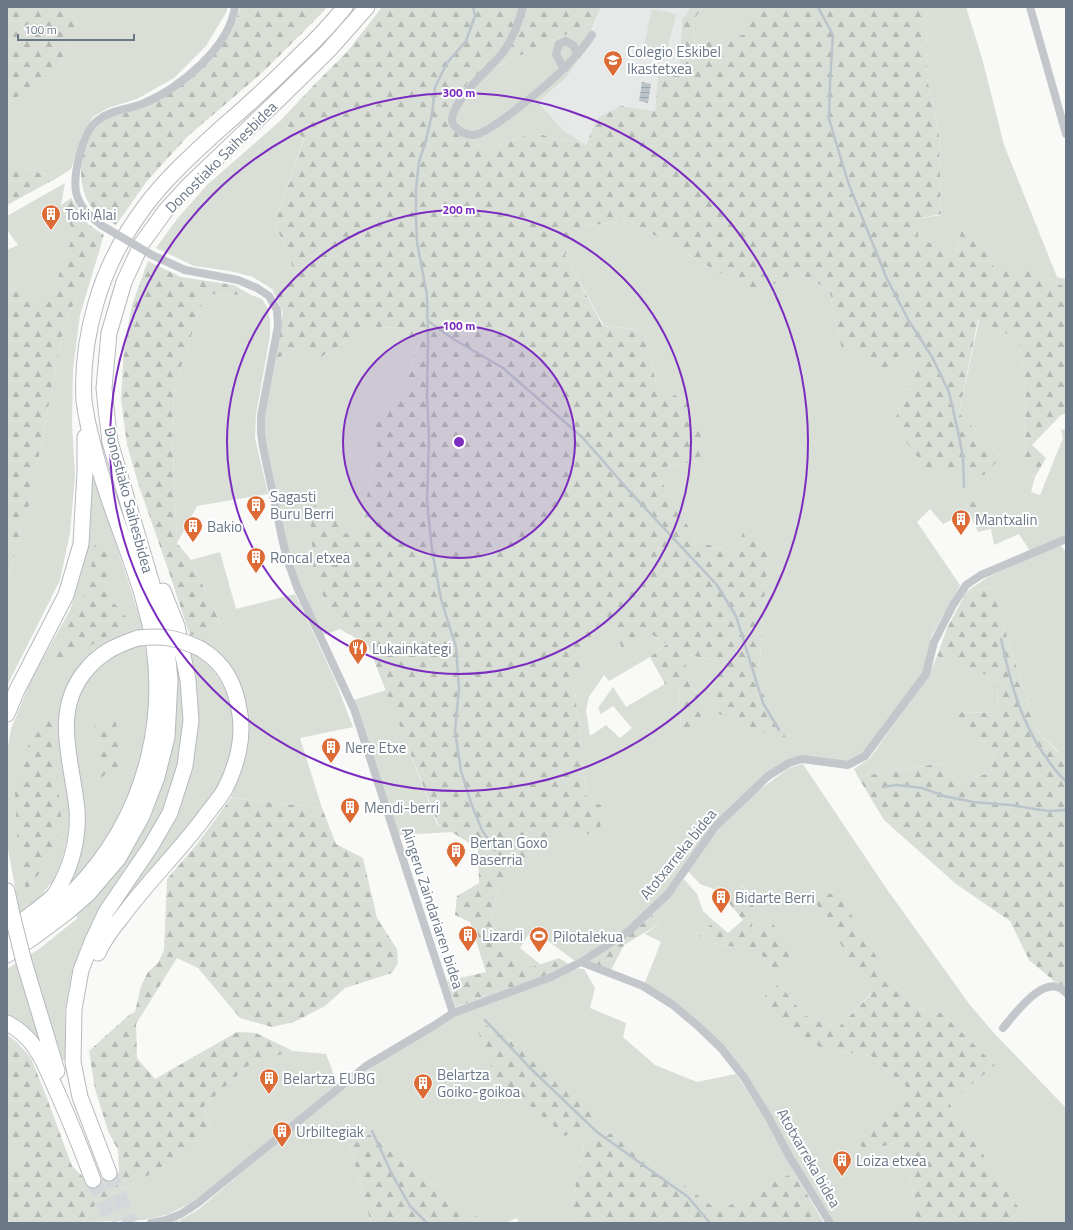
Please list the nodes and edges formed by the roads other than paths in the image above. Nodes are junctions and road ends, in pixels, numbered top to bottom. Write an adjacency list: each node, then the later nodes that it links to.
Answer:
1 (235, 7): 21 (street, Aingeru Zaindariaren bidea, bridge)
2 (345, 7): 10 (highway, Donostiako Saihesbidea)
3 (367, 7): 11 (highway, Donostiako Saihesbidea)
4 (523, 7): 8 (street)
5 (1030, 7): 9 (street)
6 (592, 36): 7 (street)
7 (578, 54): 8 (street); 8 (street)
8 (564, 69)
9 (1066, 134)
10 (84, 402): 13 (highway); 16 (highway, Donostiako Saihesbidea)
11 (126, 498): 17 (highway, Donostiako Saihesbidea); 24 (highway)
12 (1066, 539): 18 (street, Atotxarreka bidea)
13 (7, 714)
14 (7, 891): 25 (highway, bridge)
15 (7, 933): 24 (highway, bridge)
16 (7, 941)
17 (7, 955)
18 (581, 962): 20 (street, Atotxarreka bidea); 29 (street, Atotxarreka bidea)
19 (1066, 993): 23 (street)
20 (466, 1008): 21 (street, Aingeru Zaindariaren bidea)
21 (453, 1013): 28 (street, Aingeru Zaindariaren bidea)
22 (7, 1023): 25 (highway)
23 (1003, 1028)
24 (73, 1036): 26 (highway)
25 (74, 1130): 27 (highway)
26 (108, 1173)
27 (93, 1180)
28 (151, 1223)
29 (830, 1223)

